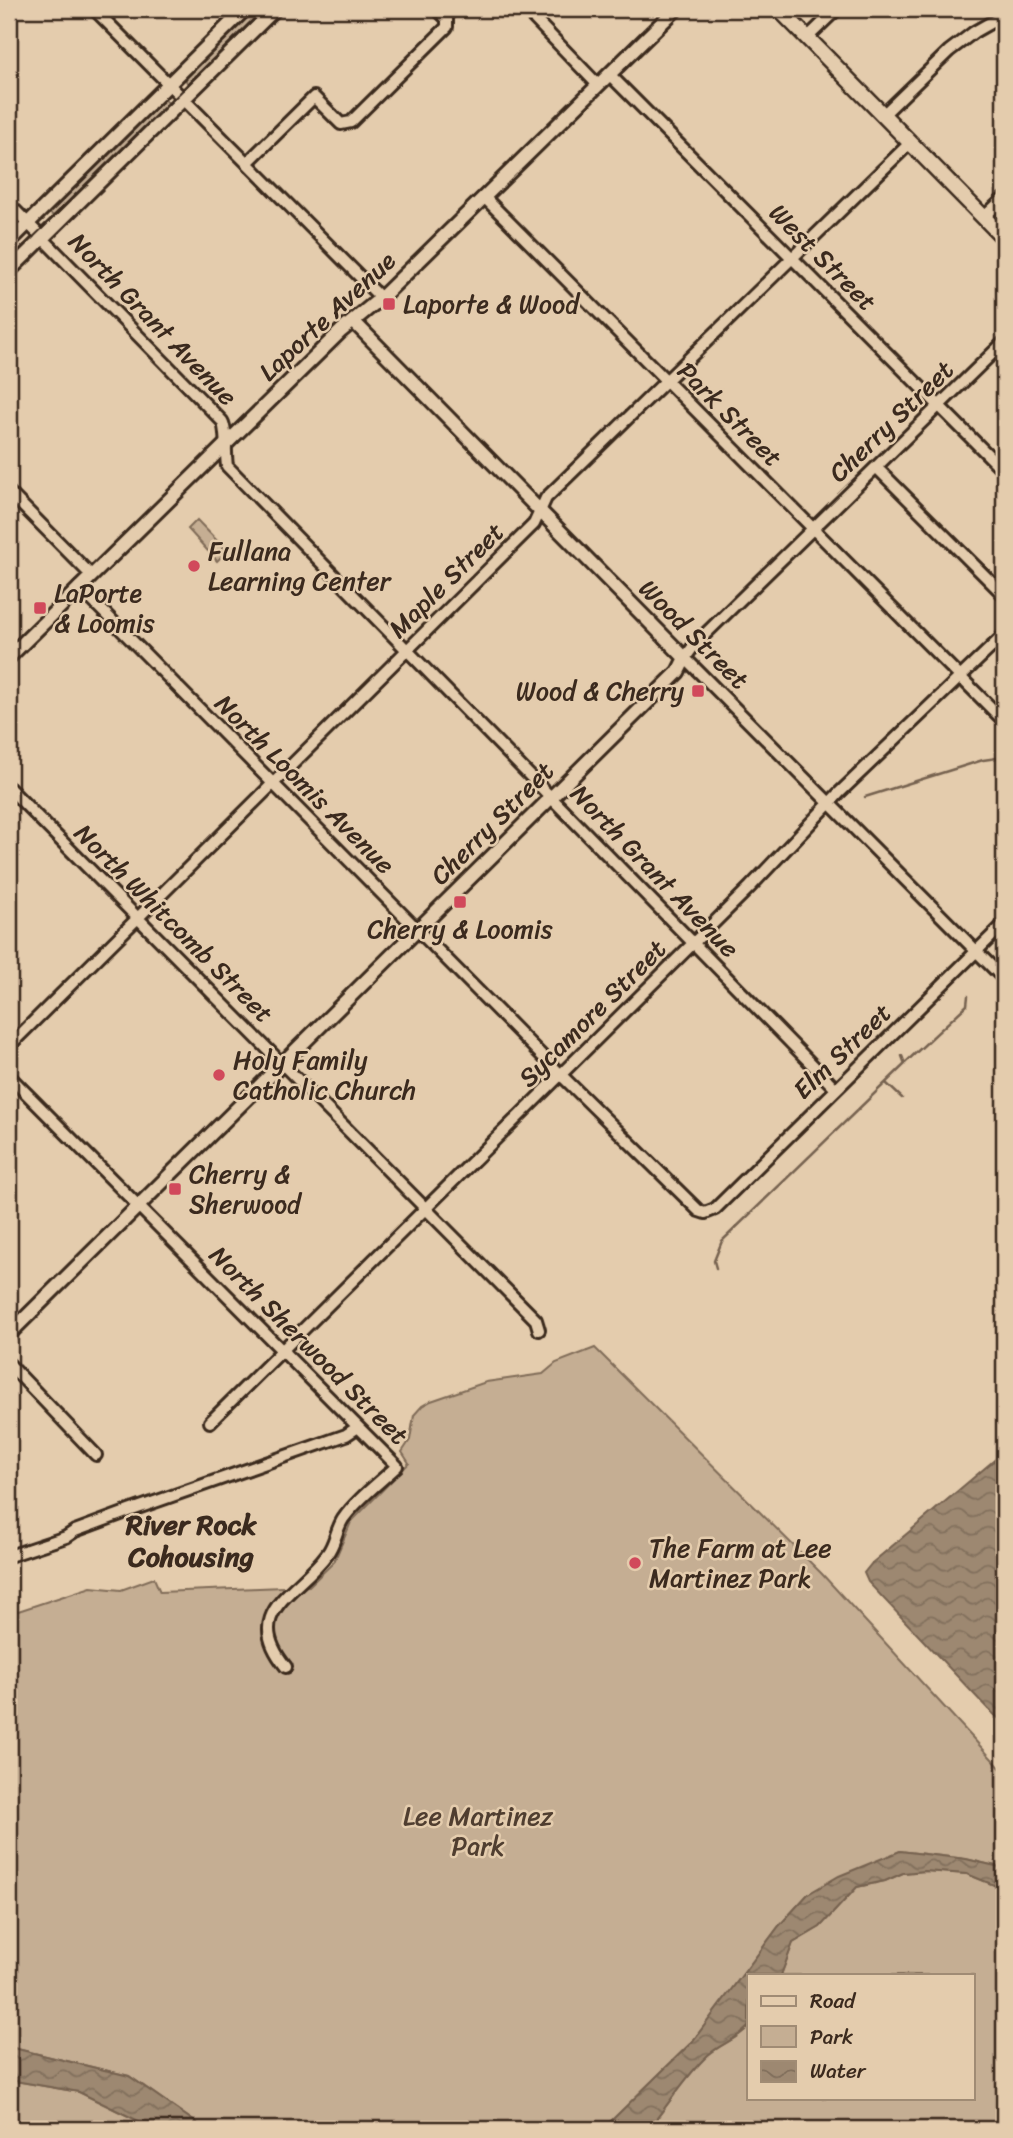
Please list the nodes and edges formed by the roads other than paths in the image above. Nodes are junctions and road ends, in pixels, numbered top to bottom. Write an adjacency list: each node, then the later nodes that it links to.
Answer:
1 (94, 9): 12 (street)
2 (245, 9): 12 (street)
3 (275, 9): 14 (street)
4 (437, 9): 17 (street)
5 (525, 9): 13 (street)
6 (676, 9): 11 (street, Laporte Avenue)
7 (779, 9): 10 (main road)
8 (837, 9): 10 (street)
9 (1004, 15): 15 (street)
10 (807, 38): 15 (main road)
11 (609, 74): 13 (street, Laporte Avenue); 26 (street, West Street)
12 (169, 84): 14 (street); 22 (street)
13 (598, 85): 18 (street, Laporte Avenue)
14 (183, 99): 17 (street); 24 (street)
15 (883, 115): 16 (main road)
16 (910, 142): 21 (main road); 26 (street, Maple Street)
17 (247, 163): 28 (street)
18 (484, 197): 28 (street, Laporte Avenue); 31 (street, Park Street)
19 (1004, 198): 21 (street)
20 (9, 204): 22 (street, North Grant Avenue)
21 (984, 217): 23 (main road)
22 (28, 223): 24 (street, North Grant Avenue); 25 (street)
23 (1004, 237)
24 (43, 238): 27 (street); 33 (street, North Grant Avenue)
25 (9, 242)
26 (791, 258): 31 (street, Maple Street); 32 (street, West Street)
27 (9, 271)
28 (381, 298): 29 (street, Laporte Avenue)
29 (354, 321): 33 (street, Laporte Avenue); 37 (street, Wood Street)
30 (1004, 342): 32 (street, Cherry Street)
31 (666, 381): 37 (street, Maple Street); 38 (street, Park Street)
32 (940, 405): 34 (street, Cherry Street); 35 (street, West Street)
33 (224, 444): 39 (street, Laporte Avenue); 43 (street, North Grant Avenue)
34 (876, 467): 38 (street, Cherry Street); 41 (street)
35 (1004, 471)
36 (9, 492): 39 (street)
37 (540, 511): 43 (street, Maple Street); 45 (street, Wood Street)
38 (813, 529): 45 (street, Cherry Street); 46 (street, Park Street)
39 (91, 575): 40 (street, Laporte Avenue)
40 (79, 587): 44 (street, Laporte Avenue); 48 (street, North Loomis Avenue)
41 (1004, 595)
42 (1004, 635): 46 (street, Sycamore Street)
43 (407, 651): 48 (street, Maple Street); 50 (street, North Grant Avenue)
44 (9, 657)
45 (685, 658): 50 (street, Cherry Street); 51 (street, Wood Street)
46 (961, 677): 47 (street, Park Street); 51 (street, Sycamore Street)
47 (1004, 721)
48 (273, 784): 52 (street, Maple Street); 54 (street, North Loomis Avenue)
49 (9, 788): 52 (street, North Whitcomb Street)
50 (551, 797): 54 (street, Cherry Street); 55 (street, North Grant Avenue)
51 (831, 803): 55 (street, Sycamore Street); 56 (street, Wood Street)
52 (137, 918): 58 (street, Maple Street); 59 (street, North Whitcomb Street)
53 (1004, 924): 56 (street, Elm Street)
54 (417, 928): 59 (street, Cherry Street); 60 (street, North Loomis Avenue)
55 (694, 943): 60 (street, Sycamore Street); 62 (street, North Grant Avenue)
56 (976, 951): 57 (street, Wood Street); 62 (street, Elm Street)
57 (1004, 979)
58 (9, 1046)
59 (282, 1063): 63 (street, Cherry Street); 64 (street, North Whitcomb Street)
60 (561, 1075): 64 (street, Sycamore Street); 65 (street, North Loomis Avenue)
61 (9, 1076): 63 (street, North Sherwood Street)
62 (836, 1089): 65 (street, Elm Street)
63 (138, 1205): 67 (street, Cherry Street); 68 (street, North Sherwood Street)
64 (426, 1209): 66 (street, North Whitcomb Street); 68 (street, Sycamore Street)
65 (711, 1212)
66 (539, 1330)
67 (9, 1334)
68 (282, 1351): 70 (street, Sycamore Street); 71 (street, North Sherwood Street)
69 (9, 1364): 72 (street)
70 (210, 1422)
71 (358, 1427): 73 (street); 74 (street, North Sherwood Street)
72 (96, 1455)
73 (9, 1556)
74 (286, 1667)

